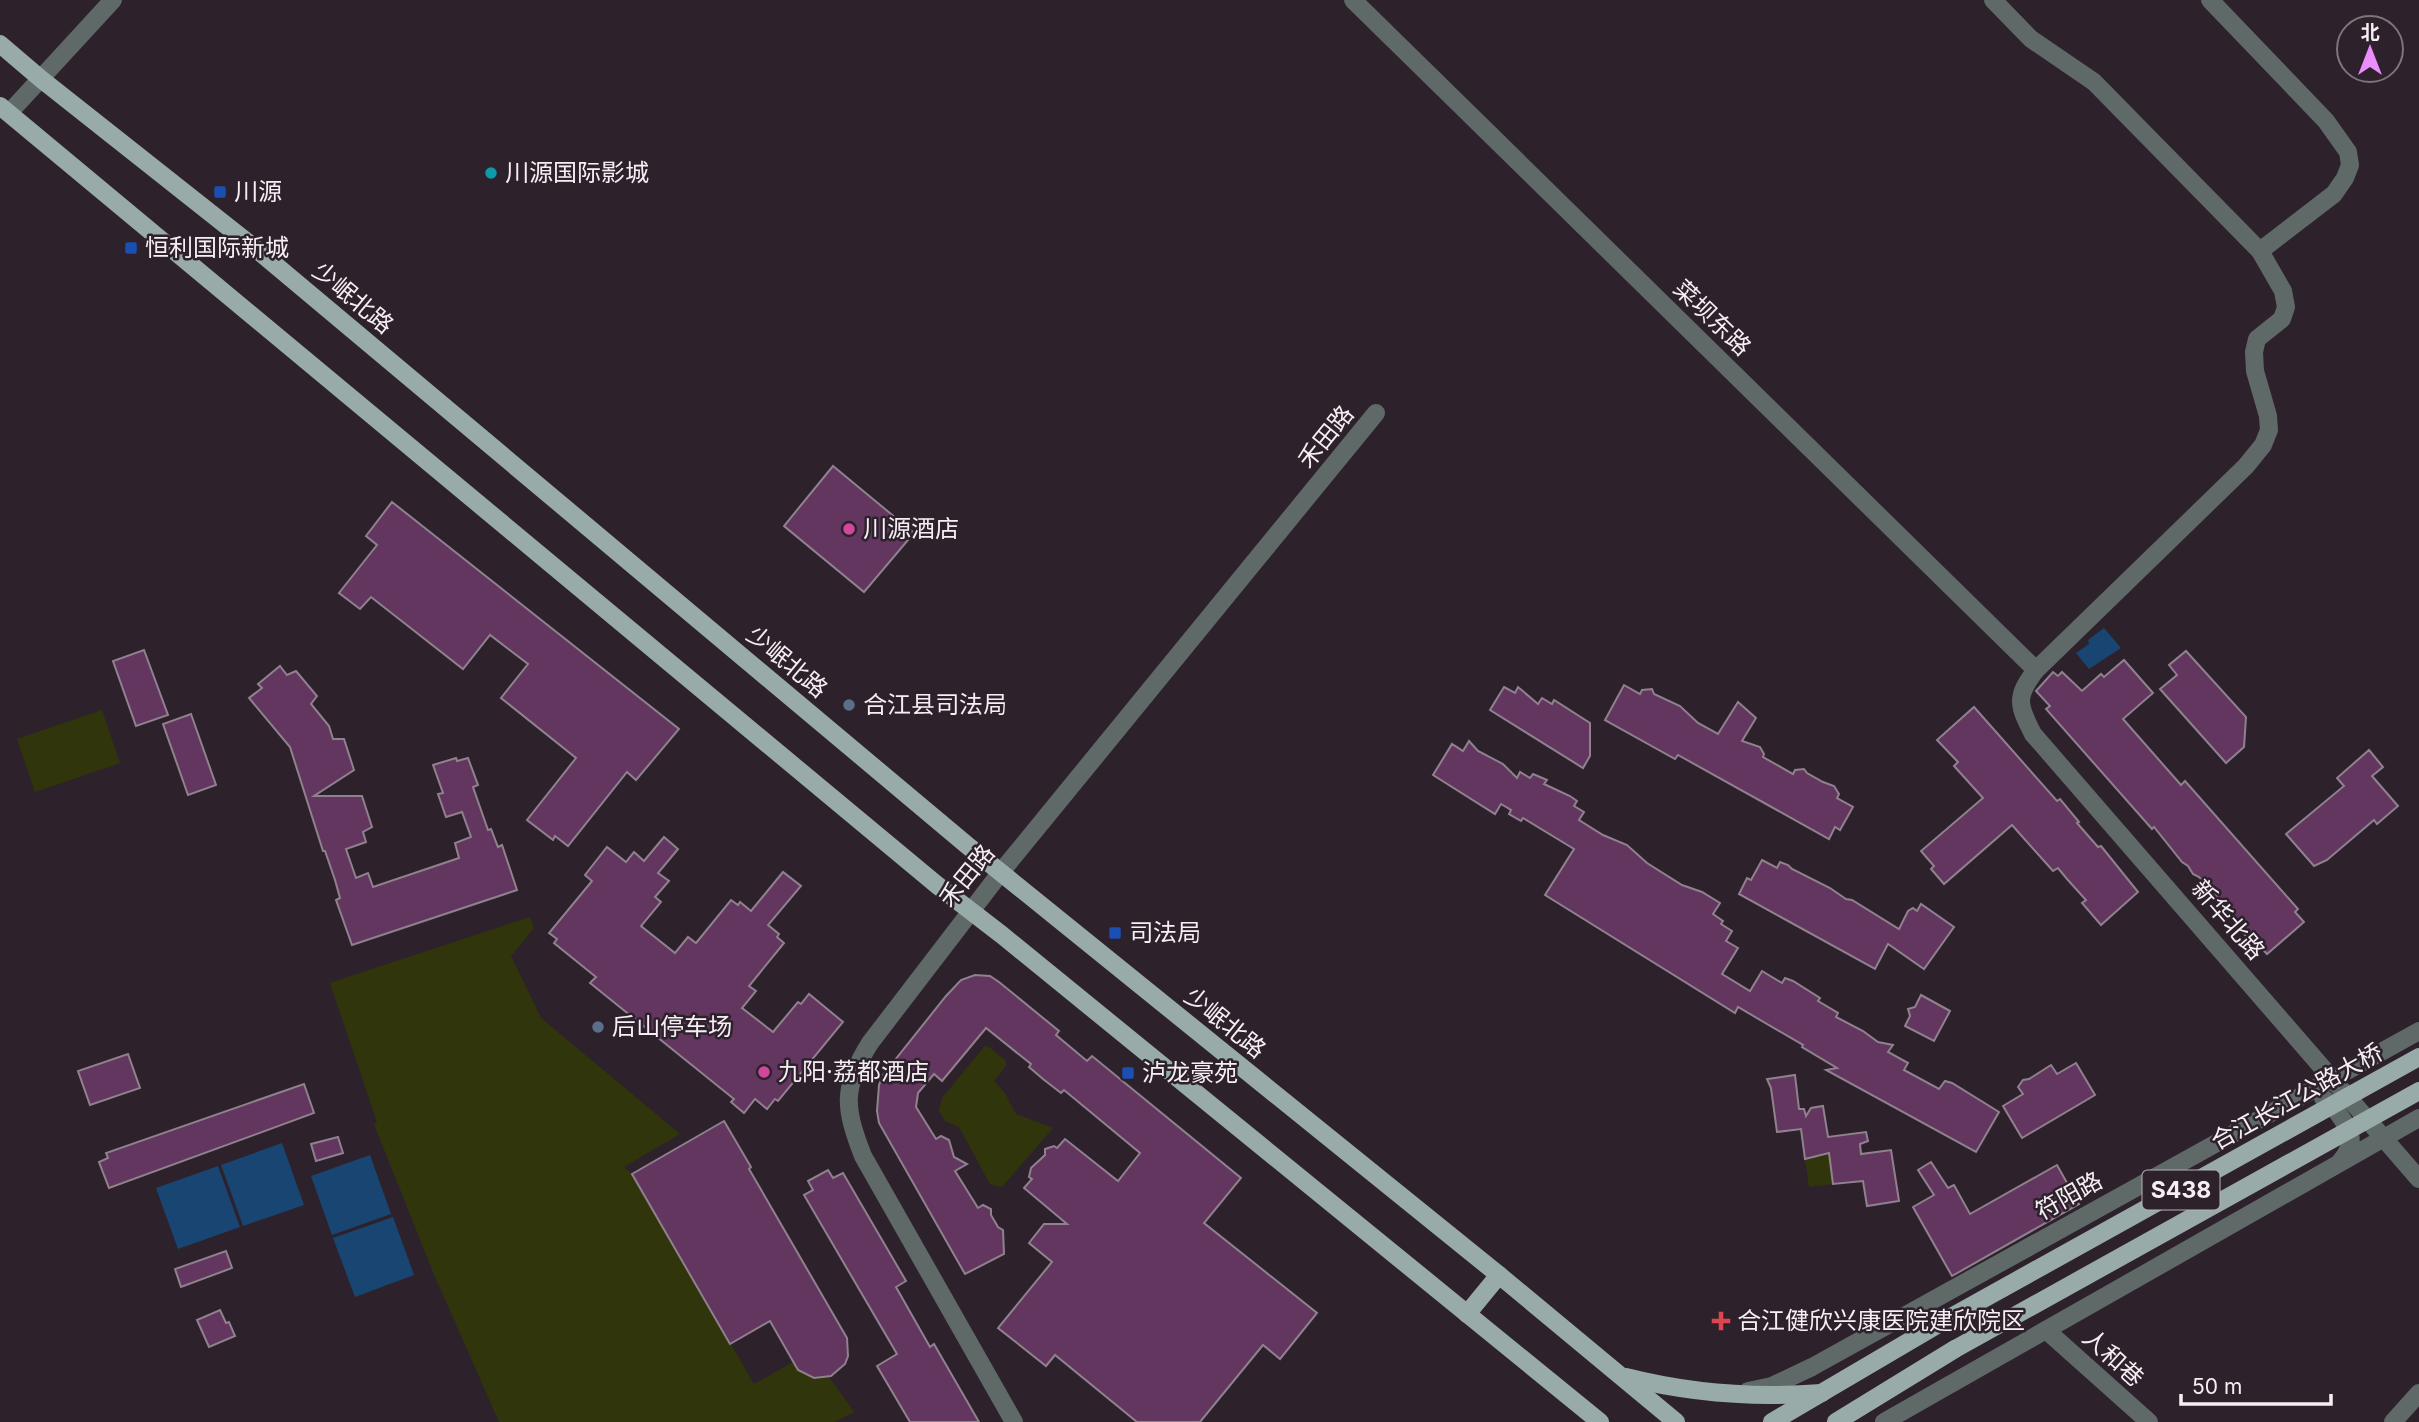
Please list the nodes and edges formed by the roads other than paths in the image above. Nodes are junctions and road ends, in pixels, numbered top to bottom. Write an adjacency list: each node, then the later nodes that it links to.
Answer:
1 (113, 0): 6 (street)
2 (1353, 0): 10 (street, 菜坝东路)
3 (1993, 0): 8 (street)
4 (2210, 0): 8 (street)
5 (0, 44): 6 (main road, 少岷北路)
6 (41, 79): 7 (street); 11 (main road, 少岷北路)
7 (4, 110): 12 (main road)
8 (2260, 251): 10 (street)
9 (1376, 413): 11 (street, 禾田路)
10 (2036, 670): 15 (street, 新华北路)
11 (1001, 872): 12 (street, 禾田路); 22 (main road, 少岷北路)
12 (971, 911): 23 (main road); 30 (street, 禾田路)
13 (2419, 1031): 15 (street, 符阳路)
14 (2419, 1058): 27 (main road, 合江长江公路大桥 / S438, bridge)
15 (2334, 1078): 17 (street, 符阳路); 19 (street, 新华北路)
16 (2419, 1091): 33 (main road, S438, bridge)
17 (2305, 1094): 20 (street); 26 (street, 符阳路)
18 (2419, 1118): 19 (street)
19 (2383, 1136): 20 (street); 21 (street, 新华北路)
20 (2340, 1162): 24 (street)
21 (2419, 1179)
22 (1499, 1275): 23 (main road); 25 (main road, 少岷北路)
23 (1467, 1314): 29 (main road)
24 (2046, 1330): 34 (street); 35 (street, 人和巷)
25 (1623, 1377): 26 (main road); 31 (main road, 少岷北路)
26 (1739, 1393): 27 (main road)
27 (1822, 1393): 32 (main road, S438)
28 (2419, 1393): 36 (street)
29 (1592, 1418)
30 (1014, 1422)
31 (1676, 1422)
32 (1772, 1422)
33 (1836, 1422)
34 (1884, 1422)
35 (2149, 1422)
36 (2393, 1422)

